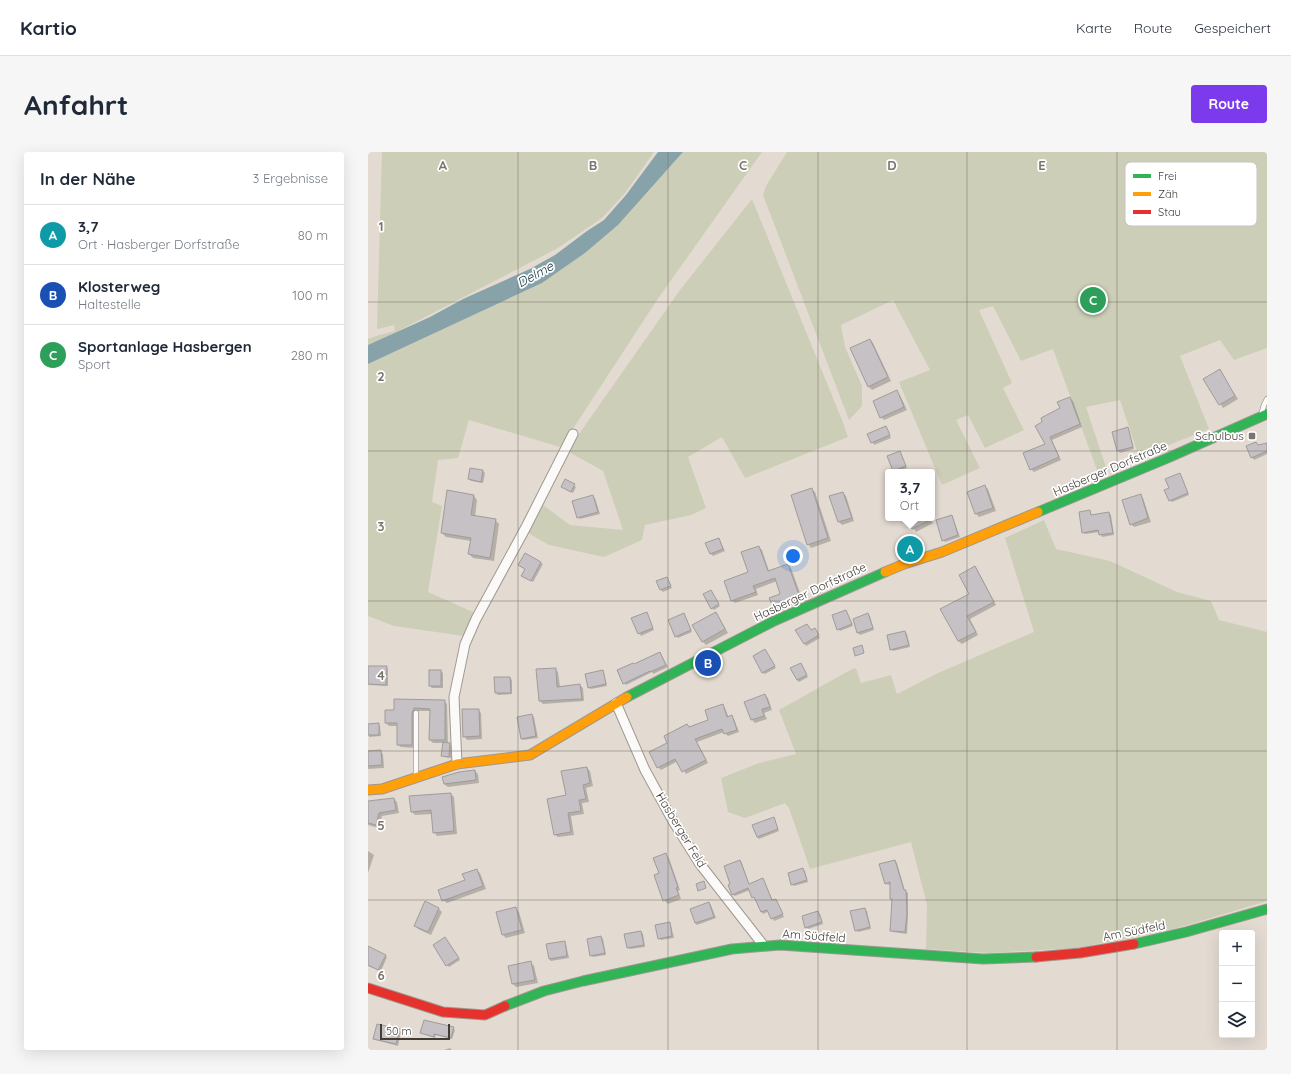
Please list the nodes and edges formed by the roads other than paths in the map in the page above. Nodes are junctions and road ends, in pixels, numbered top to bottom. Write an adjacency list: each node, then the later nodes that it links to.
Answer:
1 (1267, 400): 2 (lane)
2 (1264, 415): 4 (street, Hasberger Dorfstraße)
3 (573, 434): 6 (street)
4 (616, 702): 6 (street, Hasberger Dorfstraße); 10 (street, Hasberger Feld)
5 (416, 713): 7 (lane)
6 (457, 764): 7 (street, Hasberger Dorfstraße)
7 (416, 777): 8 (street, Hasberger Dorfstraße)
8 (368, 790)
9 (1267, 909): 10 (street, Am Südfeld)
10 (764, 946): 11 (street, Am Südfeld)
11 (368, 988)

